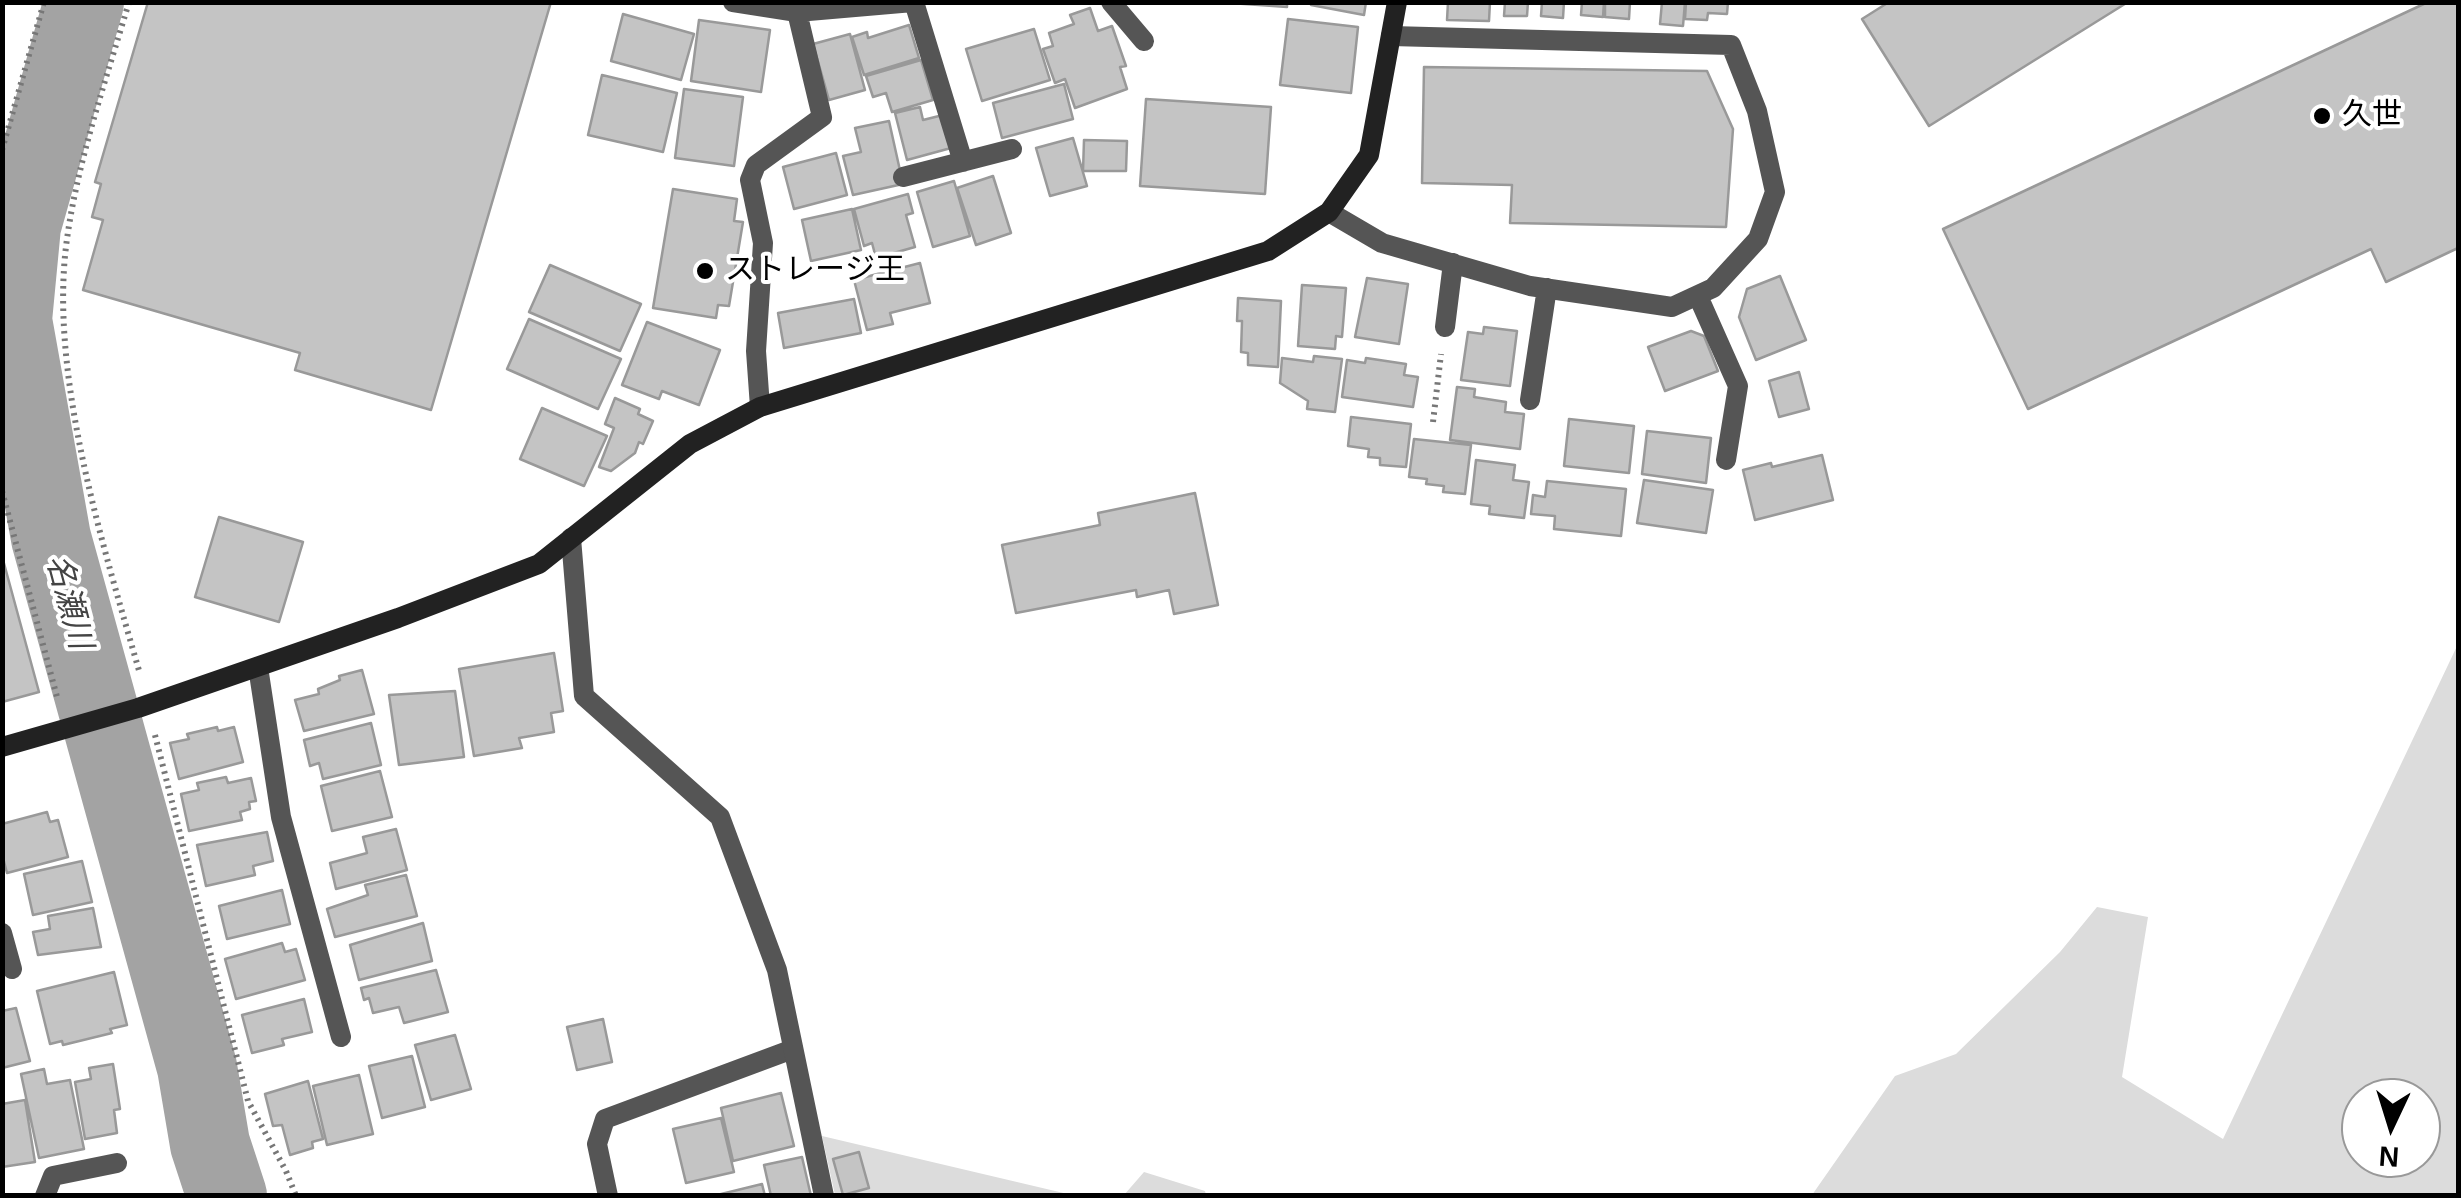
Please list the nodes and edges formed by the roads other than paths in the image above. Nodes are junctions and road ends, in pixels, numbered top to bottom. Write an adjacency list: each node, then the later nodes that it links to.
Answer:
1 (733, 2): 5 (street)
2 (914, 2): 5 (street); 9 (street)
3 (1111, 2): 7 (street)
4 (1397, 2): 6 (street)
5 (795, 8): 17 (street)
6 (1391, 36): 11 (street); 14 (street)
7 (1144, 41)
8 (1012, 149): 9 (street)
9 (963, 162): 10 (street)
10 (903, 177)
11 (1329, 212): 12 (street); 17 (street)
12 (1453, 263): 13 (street); 15 (street)
13 (1547, 288): 14 (street); 16 (street)
14 (1698, 296): 18 (street)
15 (1444, 327)
16 (1530, 400)
17 (760, 407): 19 (street)
18 (1726, 460)
19 (571, 538): 20 (street); 25 (street)
20 (258, 666): 21 (street); 24 (street)
21 (2, 747)
22 (2, 932): 23 (street)
23 (12, 969)
24 (341, 1037)
25 (793, 1049): 28 (street); 29 (street)
26 (117, 1163): 27 (street)
27 (45, 1196)
28 (608, 1196)
29 (824, 1196)

